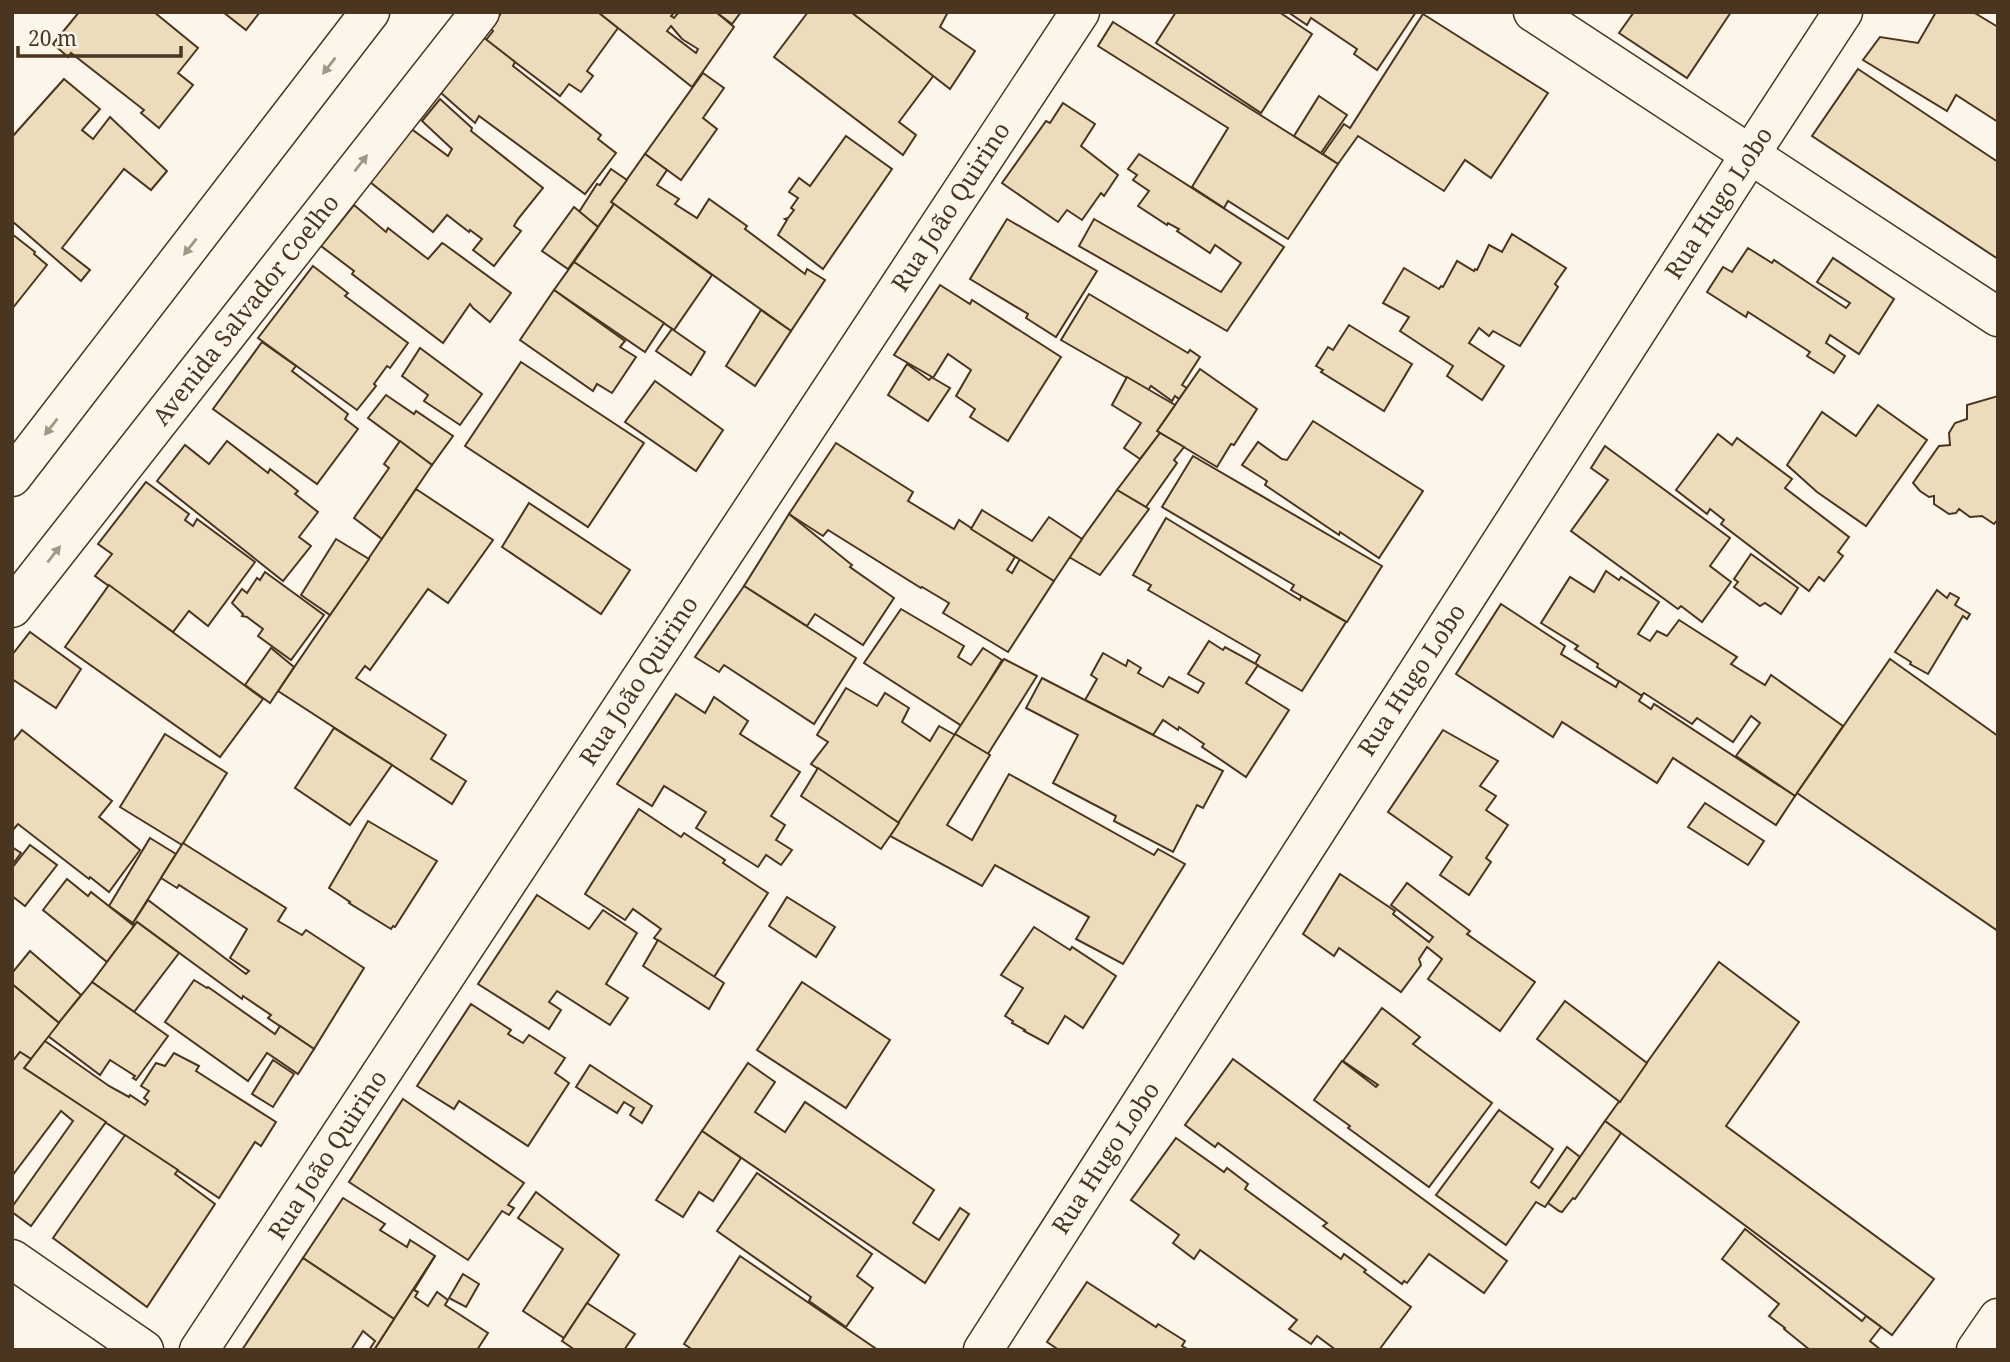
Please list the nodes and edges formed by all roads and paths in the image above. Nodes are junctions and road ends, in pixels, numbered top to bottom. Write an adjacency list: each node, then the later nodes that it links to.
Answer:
1 (370, 12): 8 (street, one-way to 8)
2 (480, 12): 9 (street, Avenida Salvador Coelho, one-way to 2)
3 (1080, 12): 13 (street, Rua João Quirino)
4 (1533, 12): 6 (street)
5 (1843, 12): 6 (street, Rua Hugo Lobo)
6 (1751, 153): 7 (street); 14 (street, Rua Hugo Lobo)
7 (1998, 317)
8 (12, 477)
9 (12, 608)
10 (12, 1259): 12 (street)
11 (1998, 1318): 15 (street)
12 (144, 1350)
13 (199, 1350)
14 (983, 1350)
15 (1976, 1350)

